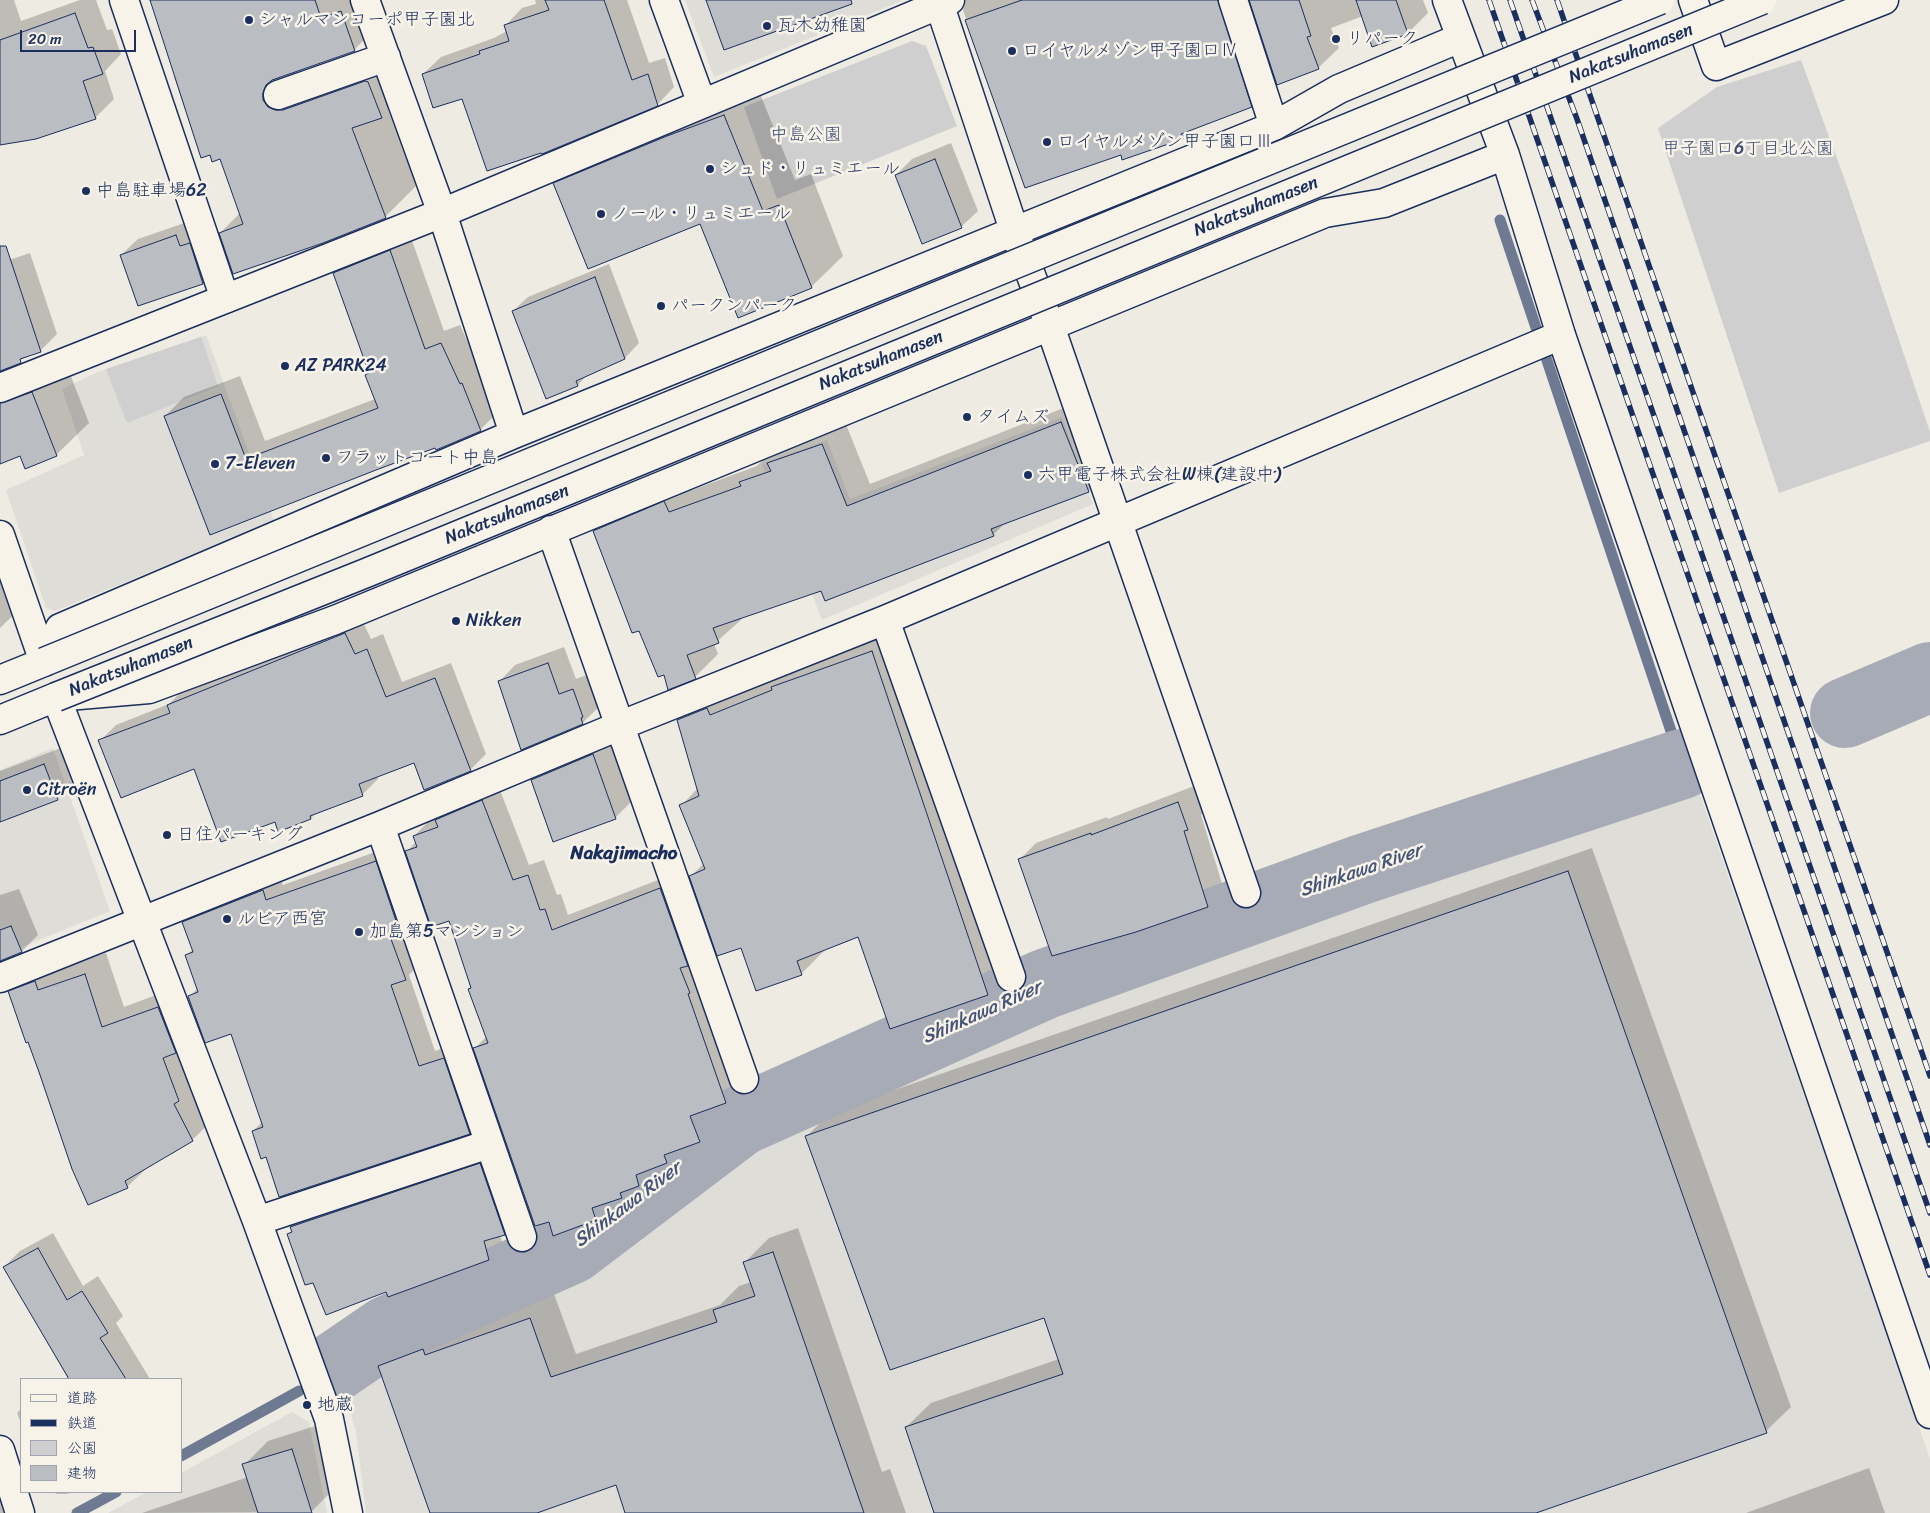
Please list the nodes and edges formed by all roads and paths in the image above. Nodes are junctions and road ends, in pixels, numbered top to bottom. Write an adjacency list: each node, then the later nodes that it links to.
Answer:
1 (124, 0): 19 (street)
2 (365, 0): 12 (street)
3 (664, 0): 14 (street)
4 (1233, 0): 15 (street)
5 (1447, 0): 11 (street)
6 (1660, 0): 28 (street, bridge)
7 (1693, 0): 9 (street)
8 (1762, 0): 30 (street, Nakatsuhamasen, bridge)
9 (1884, 0)
10 (942, 1): 14 (street); 18 (street)
11 (1460, 38): 15 (street); 16 (street)
12 (386, 57): 13 (street); 17 (street)
13 (278, 95)
14 (702, 104): 17 (street)
15 (1274, 126): 18 (street)
16 (1505, 155): 20 (street); 21 (street)
17 (442, 213): 19 (street); 23 (street)
18 (1014, 230): 20 (street); 23 (street)
19 (226, 299): 22 (street)
20 (1050, 326): 24 (street); 25 (street)
21 (1561, 335): 24 (street); 42 (street)
22 (0, 388)
23 (514, 434): 28 (street)
24 (1119, 523): 27 (street); 34 (street)
25 (551, 530): 30 (street); 32 (street)
26 (0, 535): 28 (street)
27 (885, 620): 32 (street); 36 (street)
28 (44, 662): 29 (street)
29 (0, 680)
30 (56, 697): 31 (street, Nakatsuhamasen); 35 (street)
31 (0, 720)
32 (619, 726): 33 (street); 38 (street)
33 (380, 826): 35 (street); 39 (street)
34 (1246, 893)
35 (141, 922): 37 (street); 40 (street)
36 (1011, 977)
37 (0, 978)
38 (744, 1079)
39 (489, 1144): 40 (street); 41 (street)
40 (257, 1221): 45 (street)
41 (522, 1236)
42 (1930, 1414)
43 (0, 1450): 44 (street)
44 (20, 1513)
45 (348, 1513)

